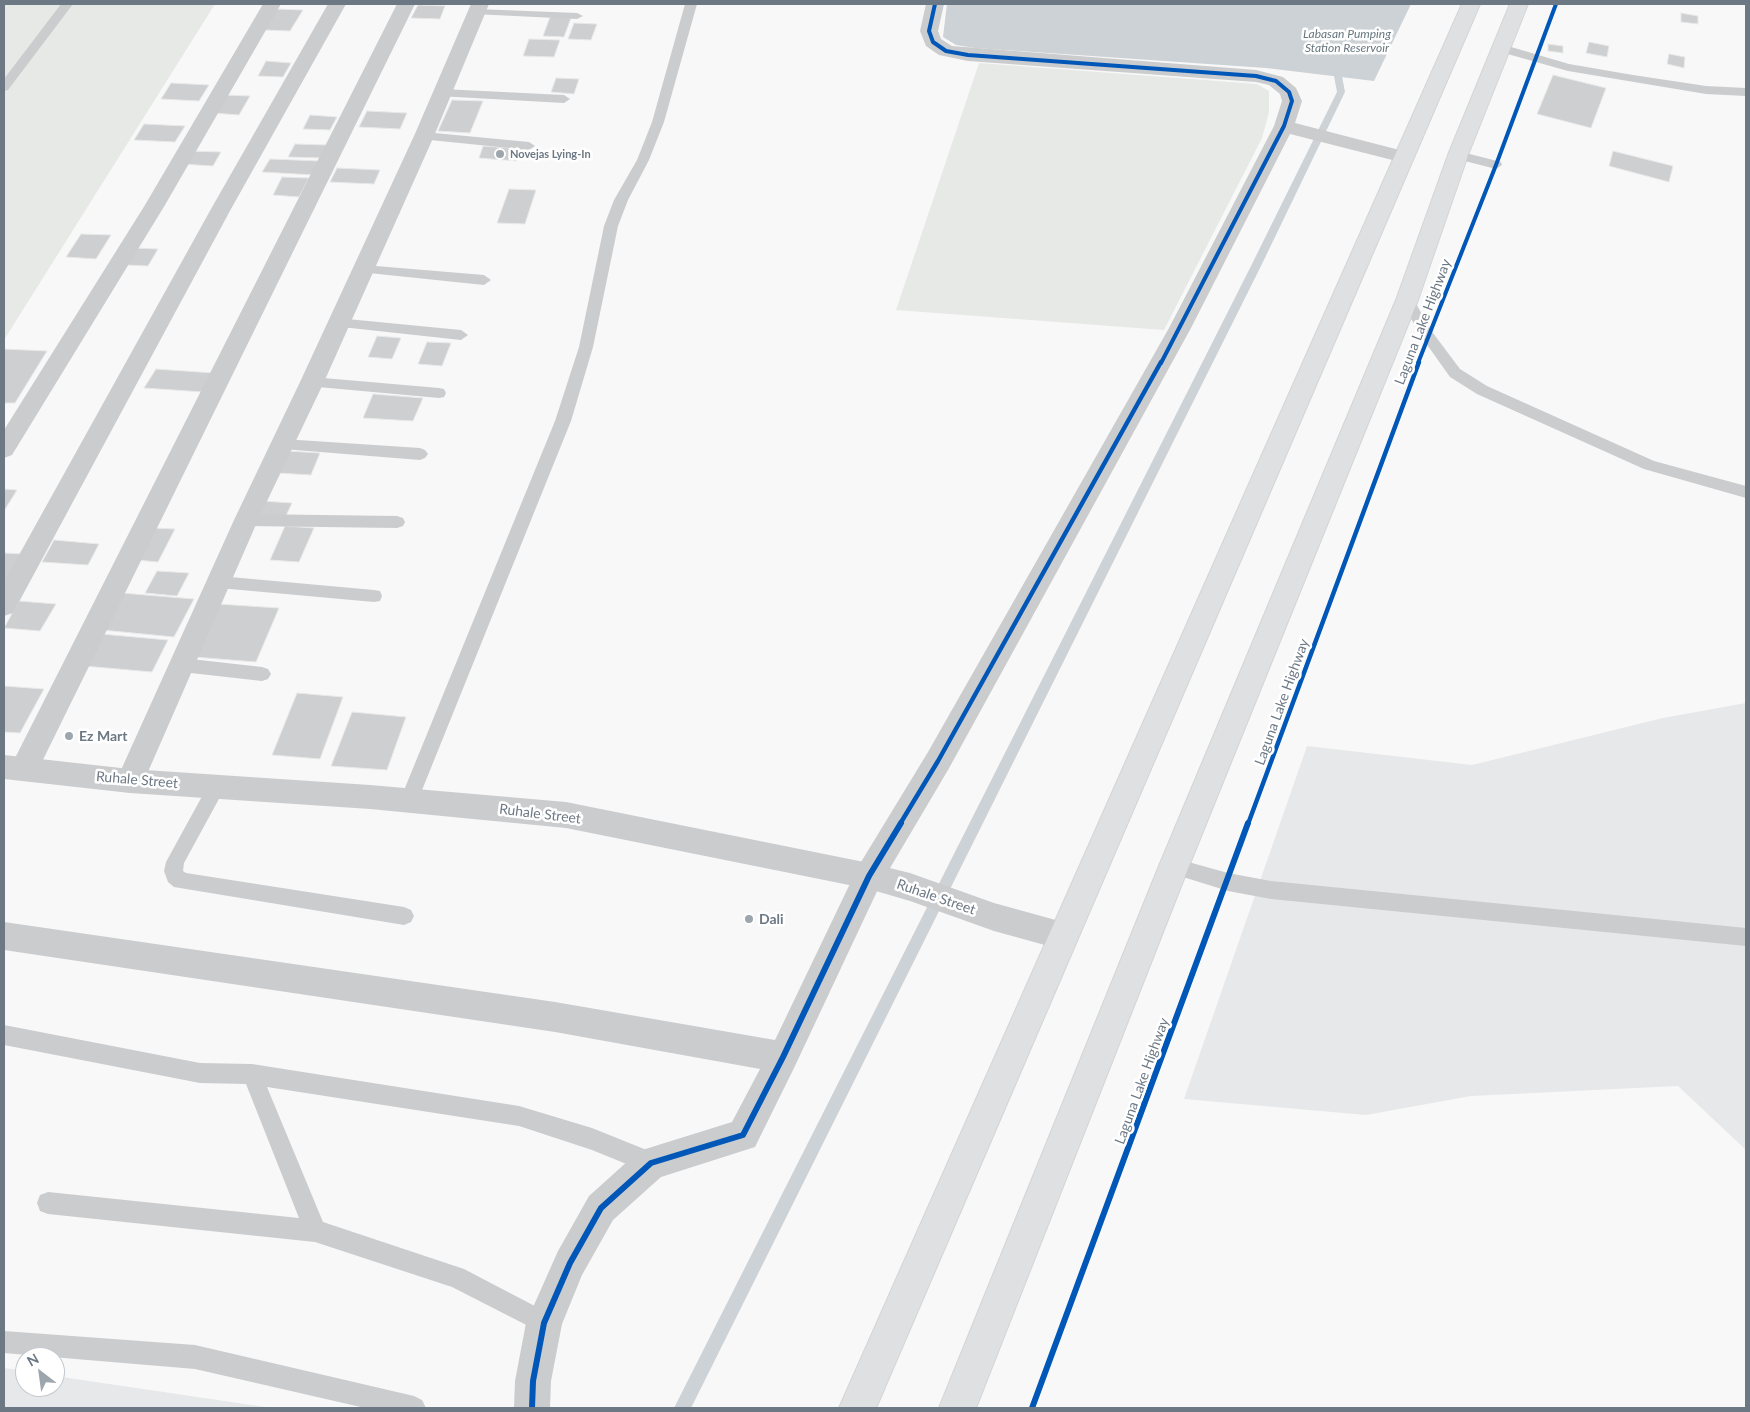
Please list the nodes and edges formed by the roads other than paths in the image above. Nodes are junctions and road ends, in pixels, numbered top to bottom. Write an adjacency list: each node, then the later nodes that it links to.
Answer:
1 (67, 4): 12 (lane)
2 (272, 4): 30 (street)
3 (337, 4): 37 (street)
4 (406, 4): 40 (street)
5 (690, 4): 43 (lane)
6 (935, 4): 16 (street)
7 (1471, 4): 19 (main road)
8 (1519, 4): 11 (main road, Laguna Lake Highway)
9 (479, 8): 10 (lane); 14 (street)
10 (577, 16)
11 (1502, 48): 13 (lane); 20 (main road, Laguna Lake Highway)
12 (4, 87)
13 (1746, 92)
14 (442, 93): 15 (lane); 17 (street)
15 (564, 99)
16 (1284, 126): 19 (street); 45 (street)
17 (424, 136): 18 (lane); 22 (street)
18 (529, 146)
19 (1392, 154): 48 (main road)
20 (1458, 155): 21 (lane); 24 (main road, Laguna Lake Highway)
21 (1496, 166)
22 (364, 269): 23 (lane); 25 (street)
23 (484, 280)
24 (1407, 300): 32 (lane); 44 (main road, Laguna Lake Highway)
25 (337, 323): 26 (lane); 27 (street)
26 (461, 335)
27 (312, 382): 28 (lane); 29 (street)
28 (439, 393)
29 (283, 444): 31 (lane); 33 (street)
30 (4, 449)
31 (420, 454)
32 (1746, 492)
33 (246, 520): 34 (lane); 35 (street)
34 (397, 522)
35 (219, 582): 36 (lane); 38 (street)
36 (374, 596)
37 (4, 606)
38 (182, 665): 39 (lane); 41 (street)
39 (262, 674)
40 (14, 768): 41 (street, Ruhale Street)
41 (130, 781): 42 (street, Ruhale Street)
42 (217, 786): 43 (street, Ruhale Street); 46 (lane)
43 (409, 800): 45 (street, Ruhale Street)
44 (1174, 866): 49 (lane); 61 (main road, Laguna Lake Highway)
45 (869, 876): 48 (street, Ruhale Street); 51 (street)
46 (404, 916)
47 (4, 936): 51 (street)
48 (1063, 936): 60 (main road)
49 (1746, 937)
50 (4, 1035): 52 (lane)
51 (783, 1057): 53 (street)
52 (252, 1074): 53 (lane); 55 (lane)
53 (651, 1163): 56 (street)
54 (48, 1203): 55 (lane)
55 (315, 1230): 56 (lane)
56 (544, 1323): 59 (street)
57 (4, 1342): 58 (lane)
58 (414, 1408)
59 (532, 1408)
60 (856, 1408)
61 (957, 1408)

